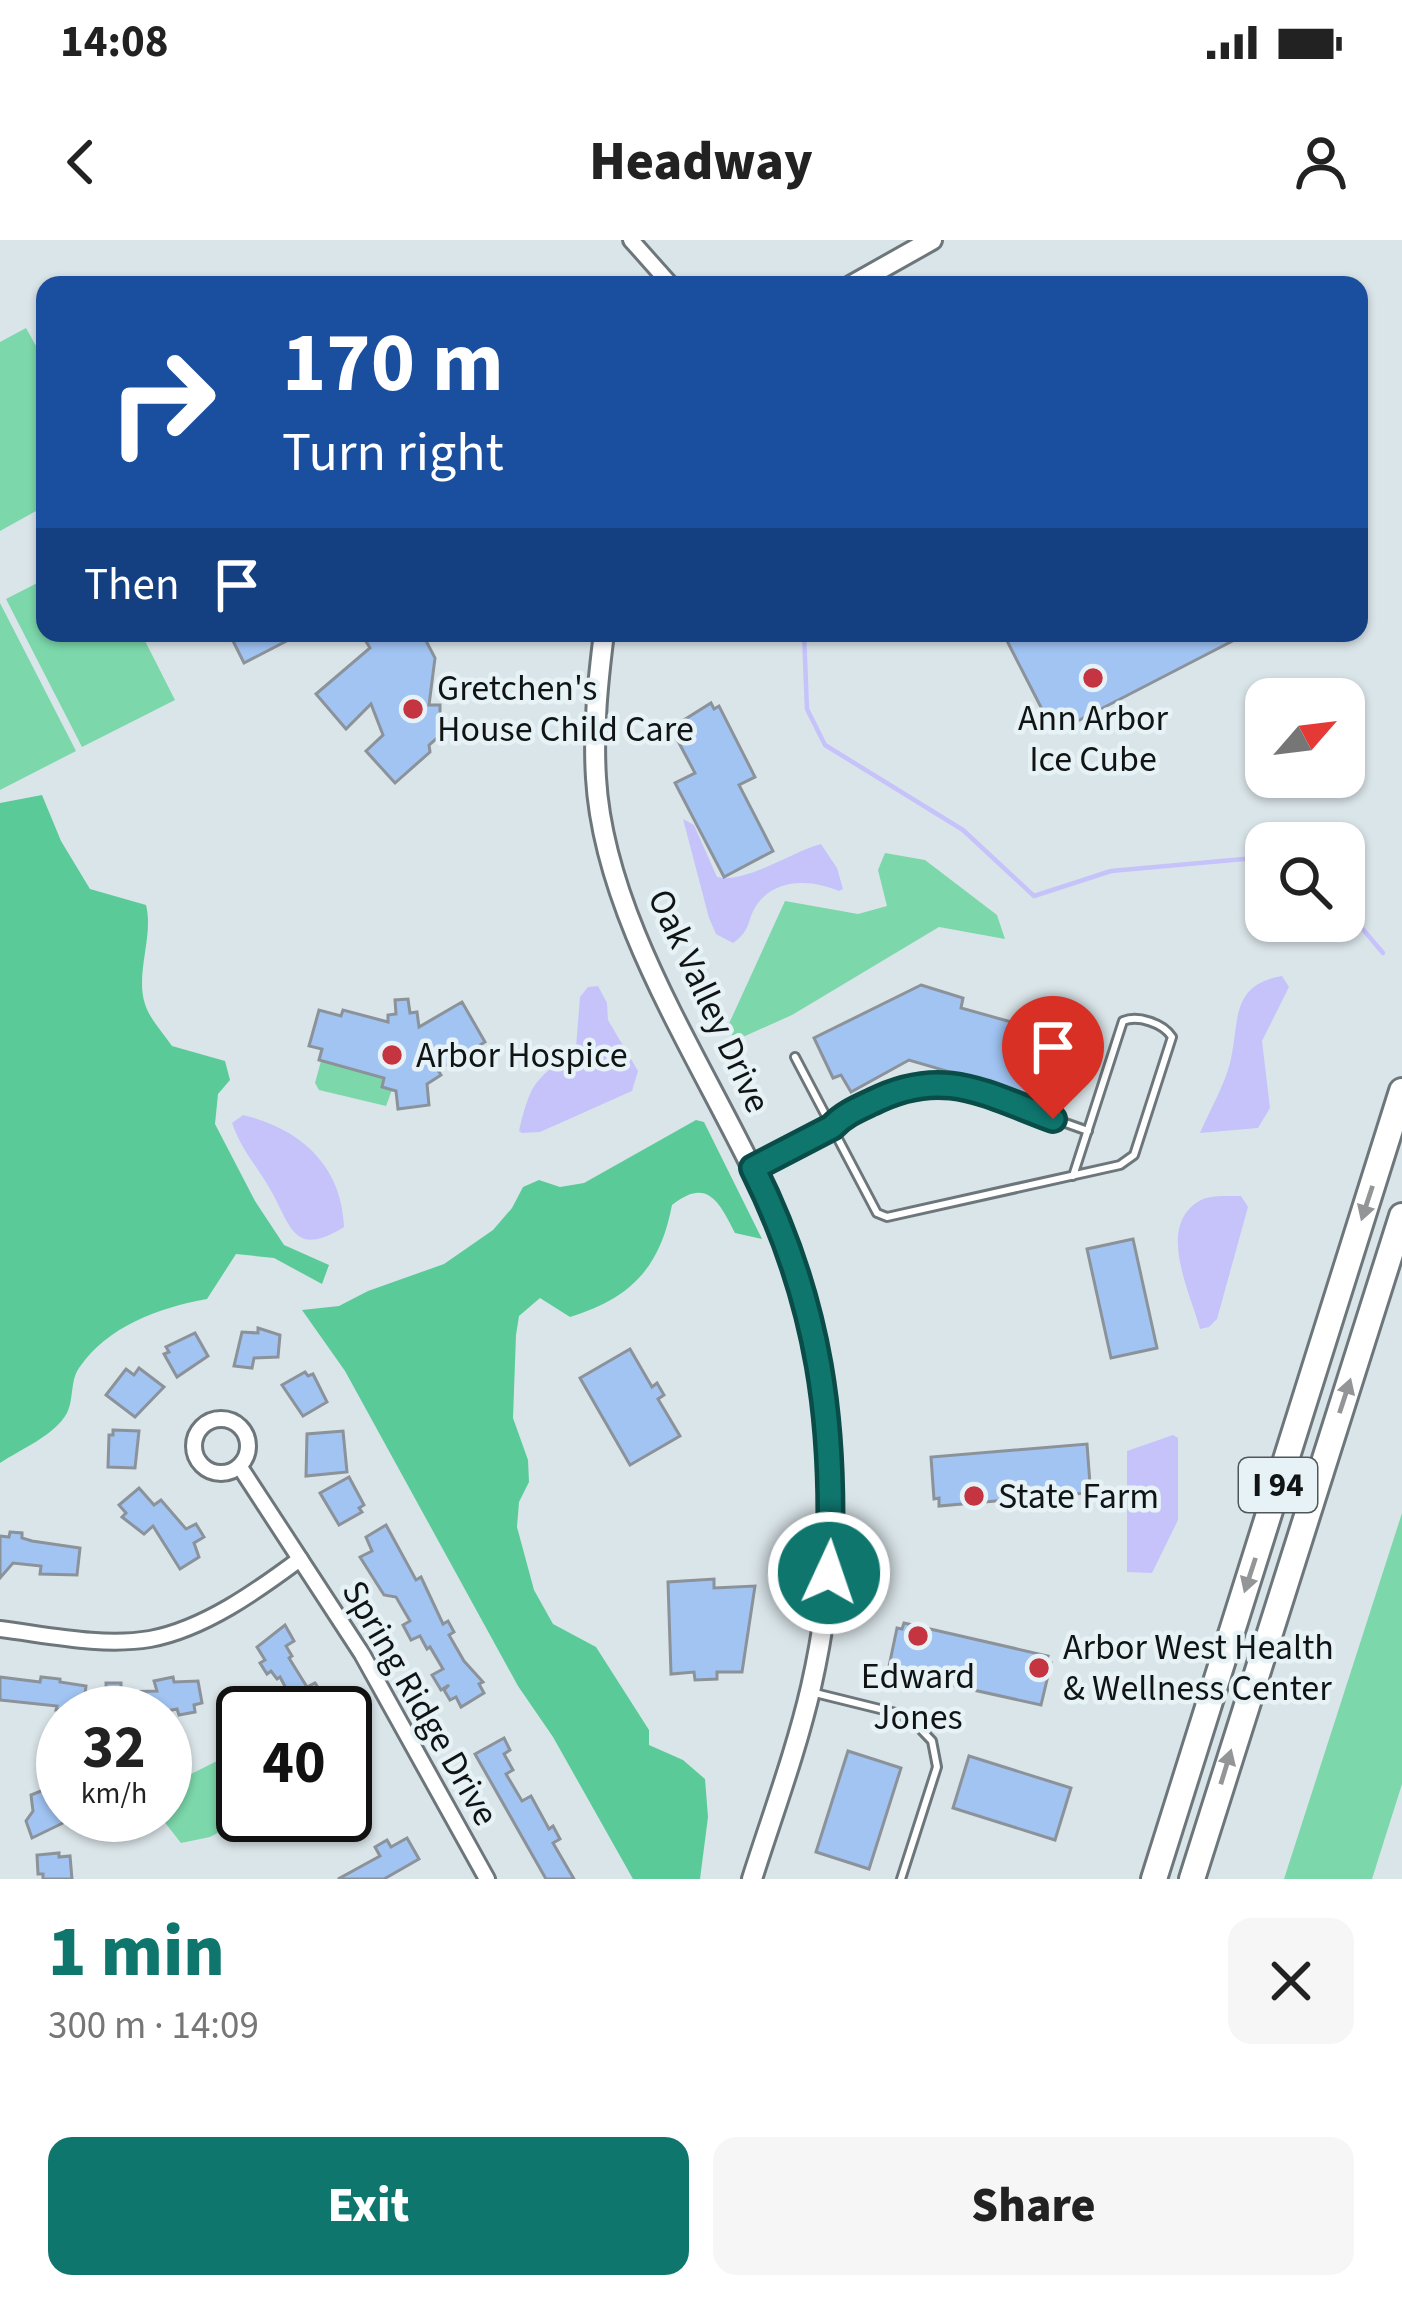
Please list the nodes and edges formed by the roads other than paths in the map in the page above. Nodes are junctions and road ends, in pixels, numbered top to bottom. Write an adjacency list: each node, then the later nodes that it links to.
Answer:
1 (631, 240): 3 (street)
2 (932, 240): 4 (street)
3 (663, 276)
4 (868, 276)
5 (603, 642): 10 (street, Oak Valley Drive)
6 (795, 1057): 8 (lane)
7 (1402, 1091): 20 (highway, I 94, one-way to 20)
8 (832, 1127): 9 (lane); 10 (lane); 11 (lane)
9 (1088, 1131): 11 (lane); 11 (lane)
10 (753, 1168): 16 (street, Oak Valley Drive)
11 (1073, 1176)
12 (1402, 1216): 21 (highway, I 94, one-way to 12)
13 (240, 1467): 13 (street); 14 (street, Spring Ridge Drive)
14 (300, 1559): 15 (street); 17 (street, Spring Ridge Drive)
15 (0, 1629)
16 (810, 1692): 18 (street, Oak Valley Drive); 19 (lane)
17 (487, 1879)
18 (752, 1879)
19 (901, 1879)
20 (1154, 1879)
21 (1192, 1879)

